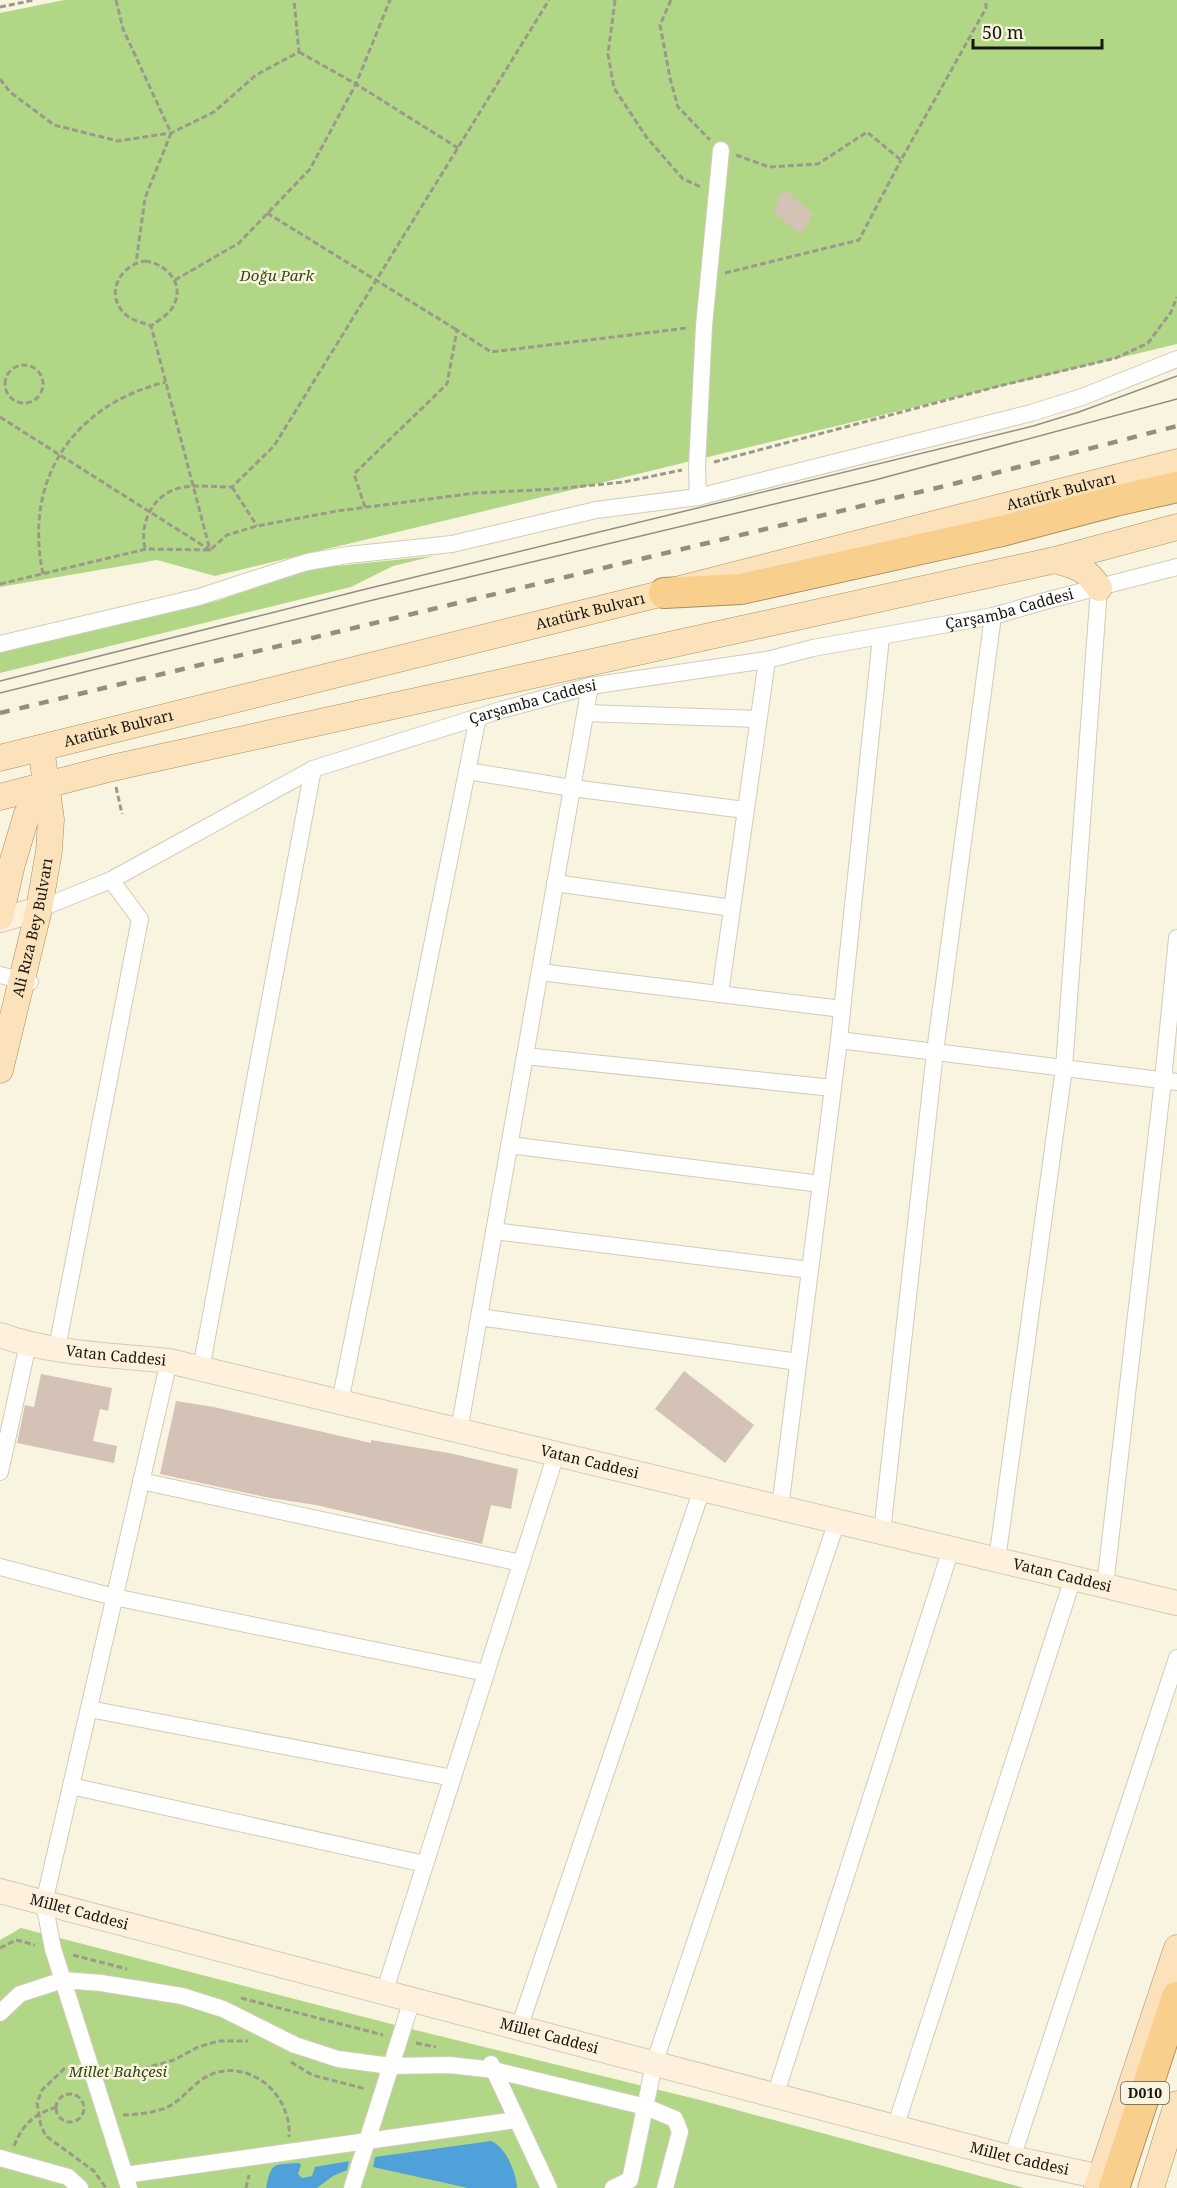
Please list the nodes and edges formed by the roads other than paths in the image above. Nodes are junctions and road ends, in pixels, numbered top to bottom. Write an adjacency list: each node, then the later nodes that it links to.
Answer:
1 (721, 150): 5 (street)
2 (1177, 359): 5 (street)
3 (1177, 462): 10 (main road, Atatürk Bulvarı)
4 (1177, 487): 10 (highway)
5 (698, 497): 13 (street)
6 (1177, 527): 7 (main road)
7 (1055, 560): 9 (main road); 23 (main road)
8 (1177, 567): 9 (street, Çarşamba Caddesi)
9 (1099, 588): 11 (street, Çarşamba Caddesi); 41 (street)
10 (664, 593): 19 (main road, Atatürk Bulvarı)
11 (993, 616): 12 (street, Çarşamba Caddesi); 39 (street)
12 (881, 637): 14 (street, Çarşamba Caddesi); 37 (street)
13 (0, 644)
14 (766, 660): 15 (street, Çarşamba Caddesi); 18 (street)
15 (590, 686): 16 (street); 17 (street, Çarşamba Caddesi)
16 (585, 713): 18 (street); 24 (street)
17 (478, 717): 21 (street, Çarşamba Caddesi); 22 (street)
18 (758, 719): 26 (street)
19 (41, 748): 20 (main road, Atatürk Bulvarı); 23 (main road, Ali Rıza Bey Bulvarı)
20 (0, 758)
21 (313, 769): 28 (street, Çarşamba Caddesi); 54 (street)
22 (467, 771): 24 (street); 55 (street)
23 (46, 784): 25 (main road); 27 (main road); 31 (main road, Ali Rıza Bey Bulvarı)
24 (572, 788): 26 (street); 29 (street)
25 (0, 797)
26 (745, 810): 30 (street)
27 (6, 854): 32 (main road)
28 (111, 880): 31 (street, Çarşamba Caddesi); 51 (street)
29 (555, 883): 30 (street); 34 (street)
30 (732, 908): 36 (street)
31 (39, 909): 32 (main road, Çarşamba Caddesi); 35 (main road, Ali Rıza Bey Bulvarı)
32 (0, 918)
33 (1177, 938): 43 (street)
34 (540, 972): 36 (street); 40 (street)
35 (18, 979): 42 (main road, Ali Rıza Bey Bulvarı)
36 (720, 994): 37 (street)
37 (842, 1009): 38 (street)
38 (839, 1040): 39 (street); 44 (street)
39 (935, 1052): 41 (street); 63 (street)
40 (525, 1056): 44 (street); 45 (street)
41 (1064, 1068): 43 (street); 65 (street)
42 (0, 1070)
43 (1170, 1081): 69 (street)
44 (833, 1088): 46 (street)
45 (509, 1145): 46 (street); 47 (street)
46 (821, 1184): 48 (street)
47 (494, 1232): 48 (street); 49 (street)
48 (810, 1270): 53 (street)
49 (479, 1317): 53 (street); 56 (street)
50 (10, 1339): 51 (main road, Vatan Caddesi); 58 (street)
51 (57, 1348): 52 (main road, Vatan Caddesi)
52 (169, 1361): 54 (main road, Vatan Caddesi); 59 (street)
53 (798, 1362): 61 (street)
54 (201, 1369): 55 (main road, Vatan Caddesi)
55 (340, 1402): 56 (main road, Vatan Caddesi)
56 (459, 1431): 57 (main road, Vatan Caddesi)
57 (556, 1454): 60 (main road, Vatan Caddesi); 66 (street)
58 (0, 1472)
59 (141, 1481): 66 (street); 70 (street)
60 (702, 1489): 61 (main road, Vatan Caddesi); 86 (street)
61 (780, 1508): 62 (main road, Vatan Caddesi)
62 (837, 1521): 63 (main road, Vatan Caddesi); 88 (street)
63 (882, 1532): 64 (main road, Vatan Caddesi)
64 (951, 1549): 65 (main road, Vatan Caddesi); 91 (street)
65 (997, 1560): 68 (main road, Vatan Caddesi)
66 (521, 1563): 73 (street)
67 (0, 1567): 70 (street)
68 (1073, 1578): 69 (main road, Vatan Caddesi); 95 (street)
69 (1105, 1586): 71 (main road, Vatan Caddesi)
70 (114, 1597): 73 (street); 74 (street)
71 (1177, 1603)
72 (1177, 1658): 97 (street)
73 (486, 1673): 75 (street)
74 (89, 1709): 75 (street); 76 (street)
75 (453, 1778): 77 (street)
76 (71, 1786): 77 (street); 79 (street)
77 (425, 1864): 82 (street)
78 (0, 1891): 79 (main road, Millet Caddesi)
79 (44, 1903): 81 (street); 82 (main road, Millet Caddesi)
80 (1177, 1948): 100 (main road)
81 (63, 1980): 85 (street); 90 (street); 99 (street)
82 (384, 1993): 84 (main road, Millet Caddesi)
83 (1177, 1997): 100 (highway, D010)
84 (411, 2000): 86 (main road, Millet Caddesi); 90 (street)
85 (0, 2013)
86 (519, 2028): 88 (main road, Millet Caddesi)
87 (1177, 2050): 100 (highway, D010)
88 (654, 2064): 91 (main road, Millet Caddesi); 93 (street)
89 (492, 2065): 90 (street); 93 (street); 94 (street)
90 (391, 2066): 96 (street)
91 (775, 2096): 95 (main road, Millet Caddesi)
92 (1177, 2104): 106 (main road)
93 (646, 2107): 104 (street); 105 (street)
94 (516, 2120): 96 (street); 103 (street)
95 (895, 2128): 97 (main road, Millet Caddesi)
96 (367, 2141): 99 (street); 102 (street)
97 (1012, 2158): 100 (main road, Millet Caddesi)
98 (4, 2159): 101 (street)
99 (127, 2182)
100 (1112, 2184)
101 (80, 2188)
102 (352, 2188)
103 (549, 2188)
104 (613, 2188)
105 (665, 2188)
106 (1151, 2188)

